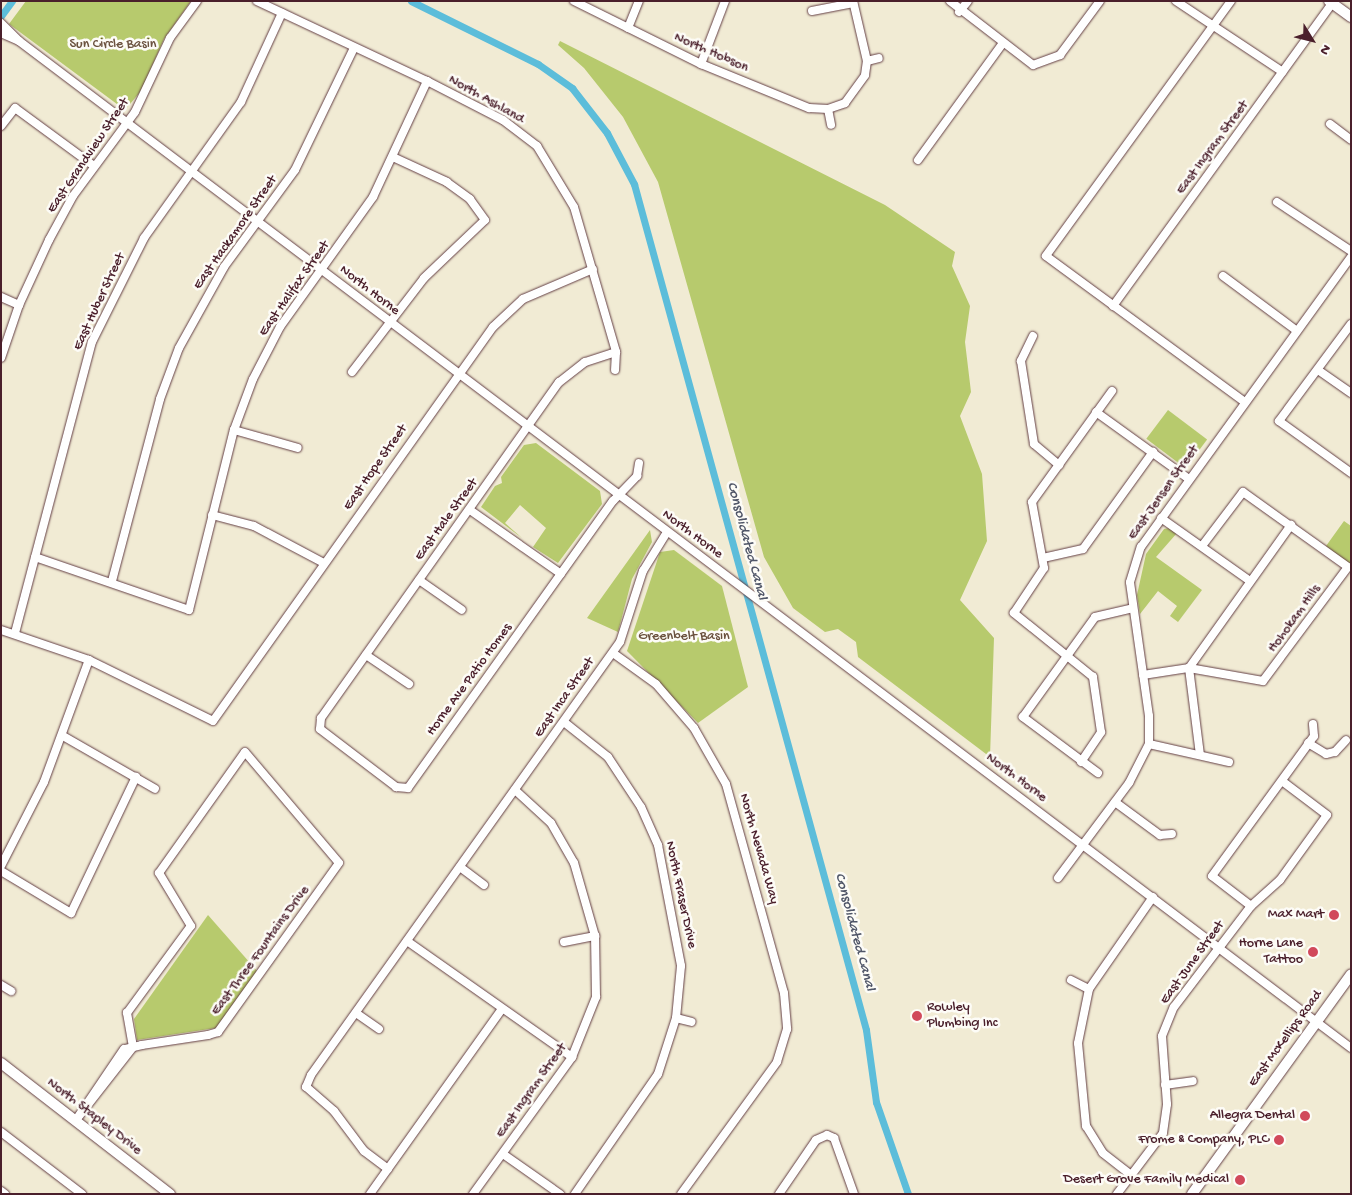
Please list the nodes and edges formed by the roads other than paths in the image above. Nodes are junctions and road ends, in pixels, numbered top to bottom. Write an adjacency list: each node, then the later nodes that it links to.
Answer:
1 (197, 1): 28 (street, East Grandview Street)
2 (257, 1): 15 (street, North Ashland)
3 (574, 1): 19 (street, North Hobson)
4 (639, 1): 19 (street)
5 (724, 1): 24 (street)
6 (950, 1): 14 (street)
7 (968, 1): 14 (street)
8 (1100, 1): 20 (street)
9 (1176, 1): 17 (street)
10 (1231, 1): 17 (street)
11 (853, 2): 13 (street); 23 (street)
12 (1331, 3): 16 (main road); 25 (street, East Ingram Street)
13 (812, 12)
14 (959, 12): 20 (street)
15 (282, 13): 21 (street, North Ashland); 36 (street, East Huber Street)
16 (1351, 18)
17 (1215, 25): 25 (street); 46 (street)
18 (2, 27): 28 (street, North Horne)
19 (628, 28): 24 (street, North Hobson)
20 (1003, 43): 34 (street)
21 (354, 48): 26 (street, North Ashland); 38 (street, East Hackamore Street)
22 (879, 58): 23 (street)
23 (866, 61): 27 (street)
24 (701, 64): 27 (street, North Hobson)
25 (1283, 72): 46 (street, East Ingram Street)
26 (427, 81): 33 (street, East Halifax Street); 41 (street, North Ashland)
27 (828, 109): 30 (street)
28 (127, 123): 35 (street, East Grandview Street); 36 (street, North Horne)
29 (1330, 124): 32 (street)
30 (831, 125)
31 (1, 126): 35 (street)
32 (1351, 140)
33 (393, 157): 42 (street, East Halifax Street); 47 (street)
34 (918, 160)
35 (94, 166): 45 (street, East Grandview Street)
36 (192, 172): 38 (street, North Horne); 76 (street, East Huber Street)
37 (1277, 202): 39 (street)
38 (257, 221): 42 (street, North Horne); 81 (street, East Hackamore Street)
39 (1351, 251)
40 (1351, 257): 49 (street, East Jensen Street)
41 (593, 269): 51 (street, North Ashland); 56 (street, East Hope Street)
42 (321, 270): 47 (street, North Horne); 62 (street, East Halifax Street)
43 (1223, 276): 49 (street)
44 (1, 296): 45 (street)
45 (19, 305): 52 (street, East Grandview Street)
46 (1113, 306): 59 (street)
47 (389, 322): 55 (street); 56 (street, North Horne)
48 (1351, 324): 54 (street)
49 (1297, 331): 59 (street, East Jensen Street)
50 (1033, 336): 66 (street)
51 (616, 352): 53 (street, North Ashland); 61 (street, East Hale Street)
52 (1, 358)
53 (615, 370)
54 (1318, 370): 58 (street); 67 (street)
55 (352, 372)
56 (457, 373): 61 (street, North Horne); 78 (street, East Hope Street)
57 (1112, 391): 60 (street)
58 (1351, 393)
59 (1245, 402): 68 (street, East Jensen Street)
60 (1096, 412): 64 (street); 66 (street)
61 (528, 426): 69 (street, North Horne); 70 (street, East Hale Street)
62 (234, 430): 63 (street); 71 (street, East Halifax Street)
63 (298, 448)
64 (1153, 452): 68 (street); 77 (street)
65 (640, 462): 69 (street, Horne Ave Patio Homes)
66 (1059, 465): 77 (street)
67 (1351, 473)
68 (1189, 479): 72 (street, East Jensen Street)
69 (620, 496): 74 (street, North Horne); 79 (street, Horne Ave Patio Homes)
70 (470, 510): 79 (street); 80 (street, East Hale Street)
71 (212, 515): 78 (street); 81 (street, East Halifax Street)
72 (1161, 518): 75 (street); 83 (street, East Jensen Street)
73 (1291, 525): 75 (street, Hohokam Hills); 82 (street); 91 (street, Hohokam Hills)
74 (668, 532): 87 (street, East Inca Street); 111 (street, North Horne)
75 (1202, 546): 82 (street)
76 (35, 557): 81 (street); 86 (street, East Huber Street)
77 (1042, 558): 89 (street)
78 (324, 563): 90 (street, East Hope Street)
79 (561, 574): 96 (street, Horne Ave Patio Homes)
80 (420, 580): 84 (street); 88 (street, East Hale Street)
81 (112, 581)
82 (1250, 581): 91 (street)
83 (1133, 608): 89 (street); 92 (street, East Jensen Street)
84 (462, 610)
85 (1, 630): 86 (street)
86 (15, 633): 90 (street)
87 (613, 653): 94 (street, East Inca Street); 153 (street, North Nevada Way)
88 (366, 655): 93 (street); 96 (street, East Hale Street)
89 (1066, 655): 102 (street); 102 (street)
90 (89, 660): 97 (street)
91 (1189, 668): 92 (street, Hohokam Hills); 101 (street)
92 (1143, 675): 100 (street, East Jensen Street)
93 (409, 684)
94 (564, 722): 108 (street, East Inca Street); 130 (street, North Fraser Drive)
95 (1314, 724): 99 (street)
96 (318, 725)
97 (63, 736): 105 (street); 112 (street)
98 (1346, 740): 99 (street)
99 (1308, 743): 106 (street)
100 (1149, 744): 101 (street); 109 (street)
101 (1200, 755): 103 (street)
102 (1081, 762): 104 (street)
103 (1229, 762)
104 (1098, 773)
105 (136, 778): 107 (street); 114 (street)
106 (1282, 781): 118 (street); 118 (street, East June Street)
107 (155, 789)
108 (515, 790): 113 (street, East Inca Street); 119 (street, East Ingram Street)
109 (1115, 802): 110 (street); 111 (street)
110 (1172, 834)
111 (1084, 844): 115 (street); 117 (street, North Horne)
112 (1, 866)
113 (460, 867): 116 (street); 120 (street, East Inca Street)
114 (1, 871)
115 (1058, 878)
116 (484, 885)
117 (1153, 897): 122 (street, North Horne); 127 (street)
118 (1251, 906): 122 (street, East June Street)
119 (595, 936): 121 (street); 136 (street, East Ingram Street)
120 (407, 941): 128 (street); 129 (street, East Inca Street)
121 (564, 942)
122 (1220, 948): 131 (street, North Horne); 139 (street, East June Street)
123 (1351, 974): 131 (main road, East McKellips Road)
124 (1071, 980): 127 (street)
125 (1, 985): 126 (street)
126 (11, 990)
127 (1089, 990): 144 (street)
128 (502, 1008): 136 (street); 143 (street)
129 (356, 1013): 133 (street); 143 (street, East Inca Street)
130 (676, 1018): 132 (street); 152 (street, North Fraser Drive)
131 (1316, 1021): 135 (street, North Horne); 157 (main road, East McKellips Road)
132 (692, 1022)
133 (379, 1029)
134 (133, 1047): 134 (street, East Three Fountains Drive); 140 (street)
135 (1351, 1048)
136 (572, 1057): 142 (street, East Ingram Street)
137 (1, 1063): 140 (main road, North Stapley Drive)
138 (1193, 1080): 139 (street)
139 (1165, 1086): 144 (street, East June Street)
140 (76, 1120): 148 (main road, North Stapley Drive)
141 (1, 1132): 147 (street)
142 (503, 1154): 150 (street, East Ingram Street); 151 (street)
143 (388, 1169): 149 (street)
144 (1131, 1175): 156 (street, East June Street)
145 (1, 1191): 146 (street)
146 (5, 1194)
147 (82, 1194)
148 (170, 1194)
149 (370, 1194)
150 (473, 1194)
151 (560, 1194)
152 (575, 1194)
153 (682, 1194)
154 (778, 1194): 155 (street)
155 (854, 1194)
156 (1117, 1194)
157 (1192, 1194)

